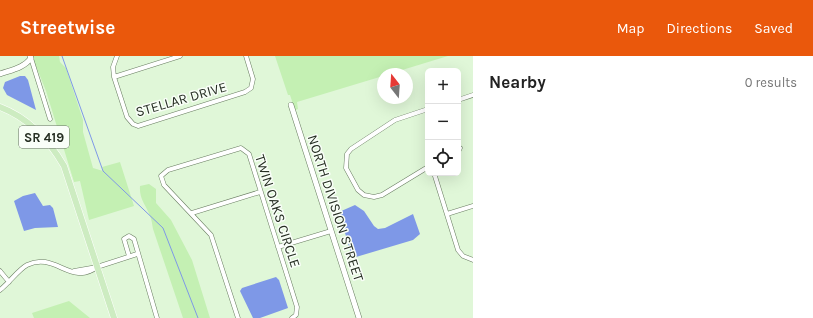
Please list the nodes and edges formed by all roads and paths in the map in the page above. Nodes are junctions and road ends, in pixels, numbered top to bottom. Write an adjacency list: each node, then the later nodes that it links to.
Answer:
1 (117, 56): 6 (street, STELLAR DRIVE)
2 (180, 56): 6 (street)
3 (246, 56): 6 (street, STELLAR DRIVE)
4 (31, 57): 5 (street); 12 (street)
5 (0, 74)
6 (114, 77)
7 (473, 95): 8 (street)
8 (461, 99)
9 (291, 105): 19 (street, NORTH DIVISION STREET)
10 (0, 107): 24 (main road, SR 419)
11 (425, 110): 13 (street)
12 (50, 119)
13 (425, 169)
14 (435, 176): 18 (street)
15 (260, 192): 17 (street); 17 (street, TWIN OAKS CIRCLE); 20 (street, TWIN OAKS CIRCLE)
16 (473, 206): 18 (street)
17 (192, 213): 30 (street, TWIN OAKS CIRCLE)
18 (447, 214): 23 (street)
19 (331, 231): 20 (street); 32 (street, NORTH DIVISION STREET)
20 (278, 247): 31 (street, TWIN OAKS CIRCLE)
21 (137, 254): 22 (street); 22 (street); 29 (street)
22 (129, 256): 24 (street)
23 (473, 260)
24 (97, 266): 26 (street); 28 (main road, SR 419)
25 (0, 271): 26 (street)
26 (9, 282): 27 (street)
27 (0, 290)
28 (114, 318)
29 (157, 318)
30 (238, 318)
31 (292, 318)
32 (359, 318)

